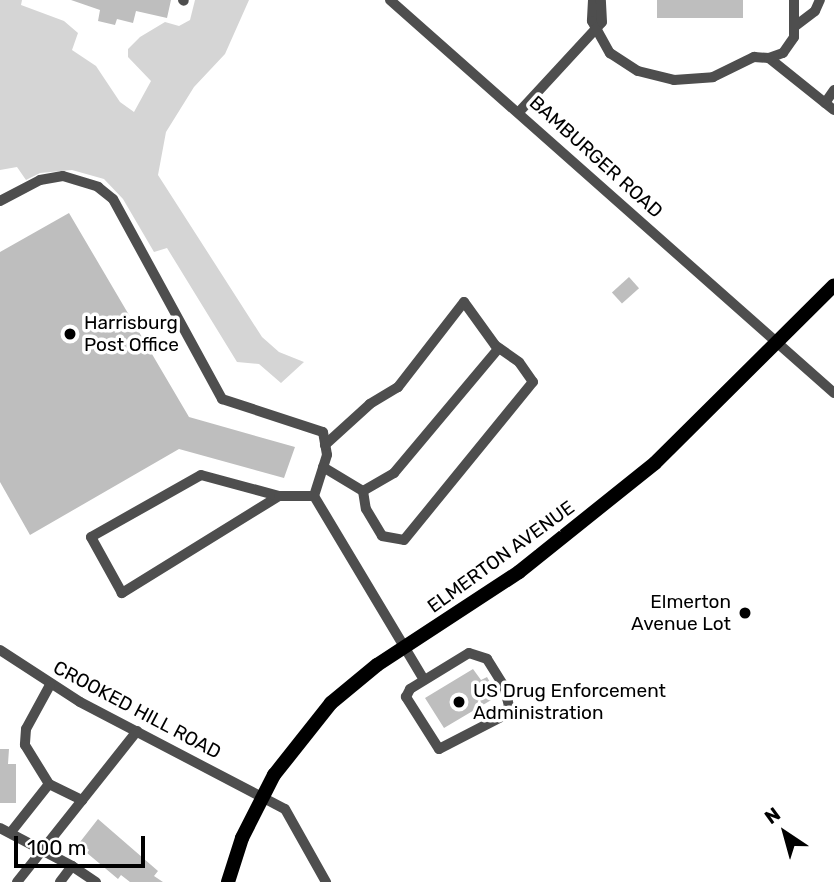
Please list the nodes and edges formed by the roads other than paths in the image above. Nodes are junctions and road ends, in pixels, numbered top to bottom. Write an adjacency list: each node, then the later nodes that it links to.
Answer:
1 (390, 0): 11 (street, BAMBURGER ROAD)
2 (593, 0): 6 (street)
3 (601, 0): 6 (street)
4 (794, 0): 7 (street)
5 (820, 0): 7 (street)
6 (595, 27): 8 (street); 11 (street)
7 (794, 27): 8 (street)
8 (769, 58): 10 (street)
9 (834, 90): 10 (street)
10 (830, 106)
11 (519, 112): 14 (street, BAMBURGER ROAD)
12 (0, 201): 17 (street)
13 (834, 285): 14 (main road, ELMERTON AVENUE)
14 (775, 344): 16 (street, BAMBURGER ROAD); 22 (main road, ELMERTON AVENUE)
15 (499, 348): 17 (street); 19 (street); 19 (street)
16 (834, 393)
17 (325, 445): 18 (street)
18 (323, 467): 19 (street); 21 (street)
19 (363, 491)
20 (279, 496): 20 (street); 21 (street)
21 (314, 496): 22 (street)
22 (404, 648): 24 (street); 28 (main road, ELMERTON AVENUE)
23 (0, 650): 25 (street, CROOKED HILL ROAD)
24 (424, 680): 24 (street)
25 (50, 685): 26 (street, CROOKED HILL ROAD); 27 (street)
26 (137, 732): 28 (street, CROOKED HILL ROAD); 29 (street)
27 (49, 783): 29 (street); 30 (street)
28 (261, 796): 36 (main road, ELMERTON AVENUE); 37 (street, CROOKED HILL ROAD)
29 (82, 800): 31 (street)
30 (6, 830): 31 (street)
31 (41, 852): 32 (street); 33 (street)
32 (72, 866): 34 (street); 35 (street)
33 (17, 882)
34 (60, 882)
35 (96, 882)
36 (228, 882)
37 (326, 882)

